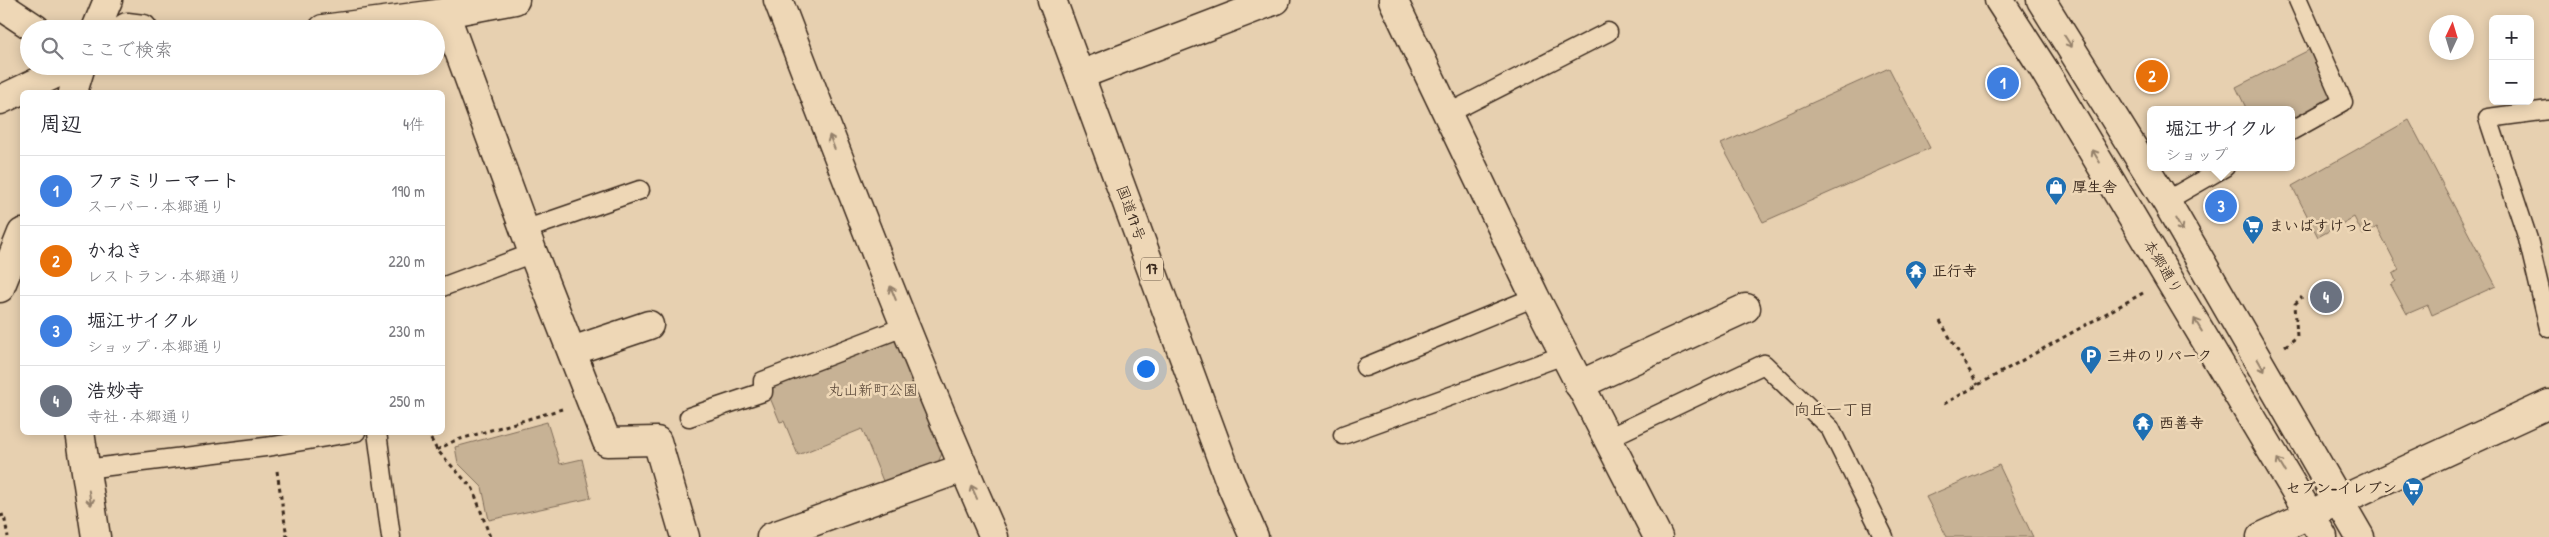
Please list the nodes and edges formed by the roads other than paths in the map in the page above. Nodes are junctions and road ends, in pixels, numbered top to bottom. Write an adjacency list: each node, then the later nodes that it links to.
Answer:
1 (108, 0): 13 (main road)
2 (515, 0): 11 (main road)
3 (778, 0): 39 (main road, one-way to 3)
4 (1052, 0): 19 (main road, 国道17号 / 17)
5 (1276, 0): 19 (main road)
6 (1393, 0): 25 (main road)
7 (1999, 0): 55 (main road, 本郷通り, one-way to 7)
8 (2041, 0): 27 (main road, one-way to 27)
9 (2298, 0): 26 (lane)
10 (0, 4): 12 (main road)
11 (432, 9): 14 (main road)
12 (23, 20)
13 (100, 20)
14 (372, 20)
15 (1608, 32): 25 (lane)
16 (445, 41): 33 (main road)
17 (53, 75): 20 (main road)
18 (78, 75): 21 (main road)
19 (1080, 75): 61 (main road, 国道17号 / 17)
20 (21, 90)
21 (74, 90)
22 (20, 91): 23 (main road)
23 (0, 100)
24 (2549, 110): 40 (lane)
25 (1447, 114): 36 (main road)
26 (2295, 129)
27 (2147, 170)
28 (2147, 171): 31 (main road, one-way to 31)
29 (2218, 171): 31 (lane)
30 (640, 190): 33 (lane)
31 (2166, 201): 54 (main road, one-way to 54)
32 (20, 239): 35 (main road)
33 (528, 242): 34 (lane); 41 (main road)
34 (445, 285)
35 (0, 288)
36 (1535, 297): 42 (main road); 43 (lane)
37 (1746, 308): 44 (main road)
38 (649, 325): 41 (main road)
39 (906, 326): 46 (lane); 52 (main road)
40 (2549, 328)
41 (572, 351): 58 (main road)
42 (1564, 355): 44 (main road); 50 (lane)
43 (1364, 367)
44 (1579, 385): 51 (main road)
45 (2549, 404): 54 (main road)
46 (689, 417)
47 (80, 435): 53 (main road)
48 (333, 435): 53 (lane)
49 (377, 435): 57 (lane)
50 (1343, 435)
51 (1606, 439): 62 (main road); 63 (lane)
52 (963, 468): 59 (main road); 60 (main road, one-way to 52)
53 (85, 469): 56 (main road, one-way to 56)
54 (2340, 501): 55 (main road); 65 (main road)
55 (2317, 526): 64 (main road)
56 (96, 537)
57 (391, 537)
58 (685, 537)
59 (771, 537)
60 (994, 537)
61 (1254, 537)
62 (1658, 537)
63 (1884, 537)
64 (2261, 537)
65 (2360, 537)

